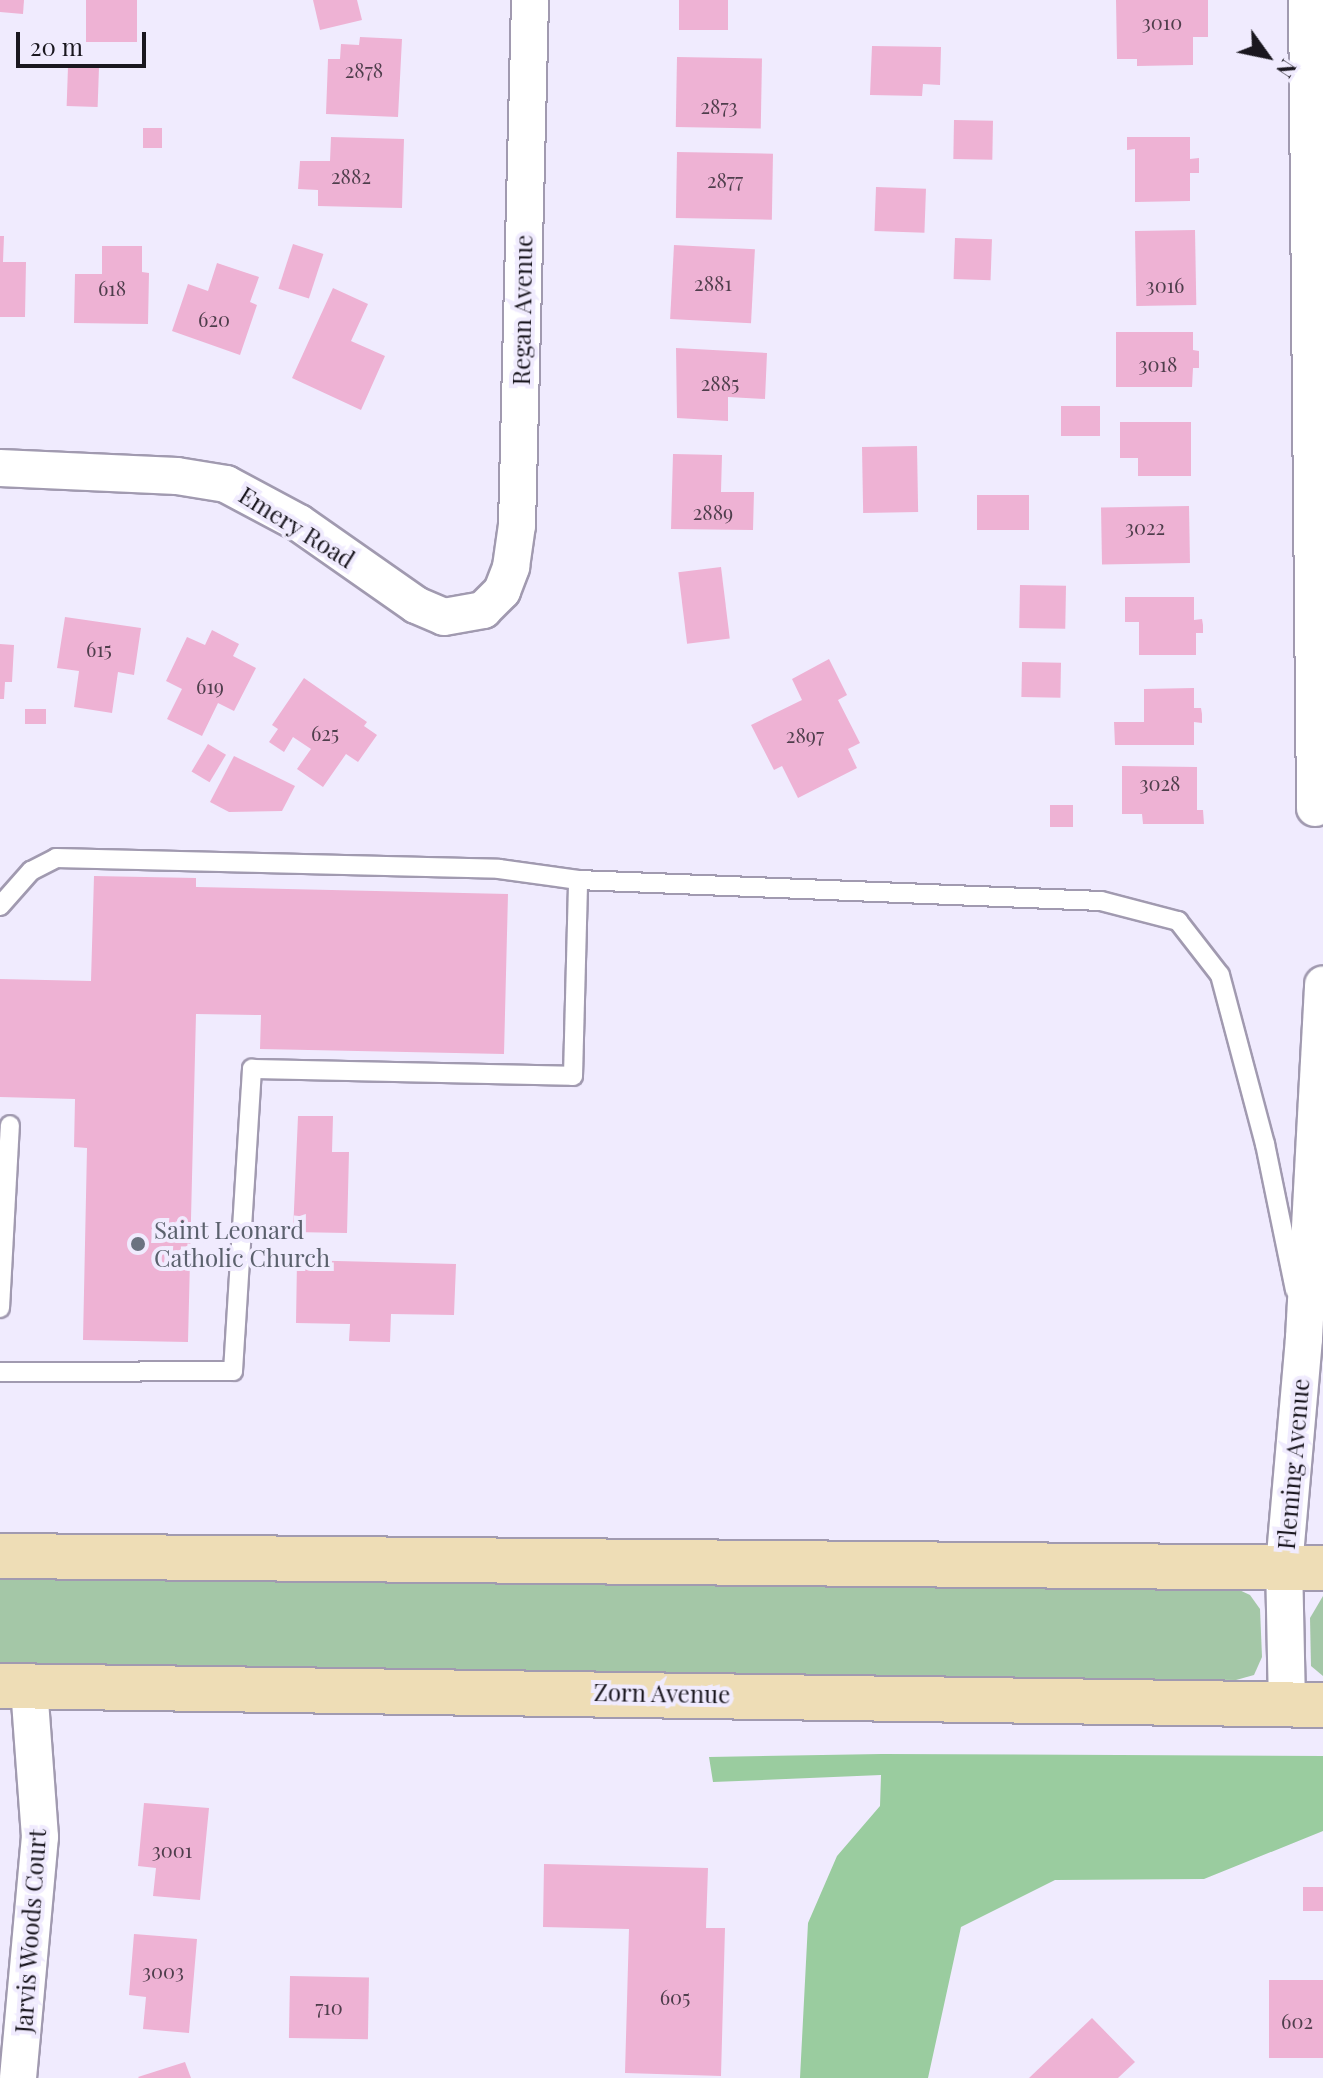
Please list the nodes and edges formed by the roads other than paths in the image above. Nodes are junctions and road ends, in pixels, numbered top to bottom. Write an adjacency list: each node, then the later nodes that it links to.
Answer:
1 (530, 0): 4 (street, Regan Avenue)
2 (1307, 0): 5 (street)
3 (0, 468): 4 (street, Emery Road)
4 (483, 610)
5 (1315, 808)
6 (578, 880): 7 (lane); 11 (lane); 12 (lane)
7 (0, 906)
8 (1323, 985): 11 (street, Fleming Avenue)
9 (10, 1125): 10 (lane)
10 (0, 1308)
11 (1304, 1338): 14 (street, Fleming Avenue)
12 (0, 1372)
13 (0, 1556): 14 (main road)
14 (1303, 1568): 16 (street, Fleming Avenue)
15 (14, 1687): 16 (main road, Zorn Avenue); 17 (street, Jarvis Woods Court)
16 (1305, 1705)
17 (18, 2078)

